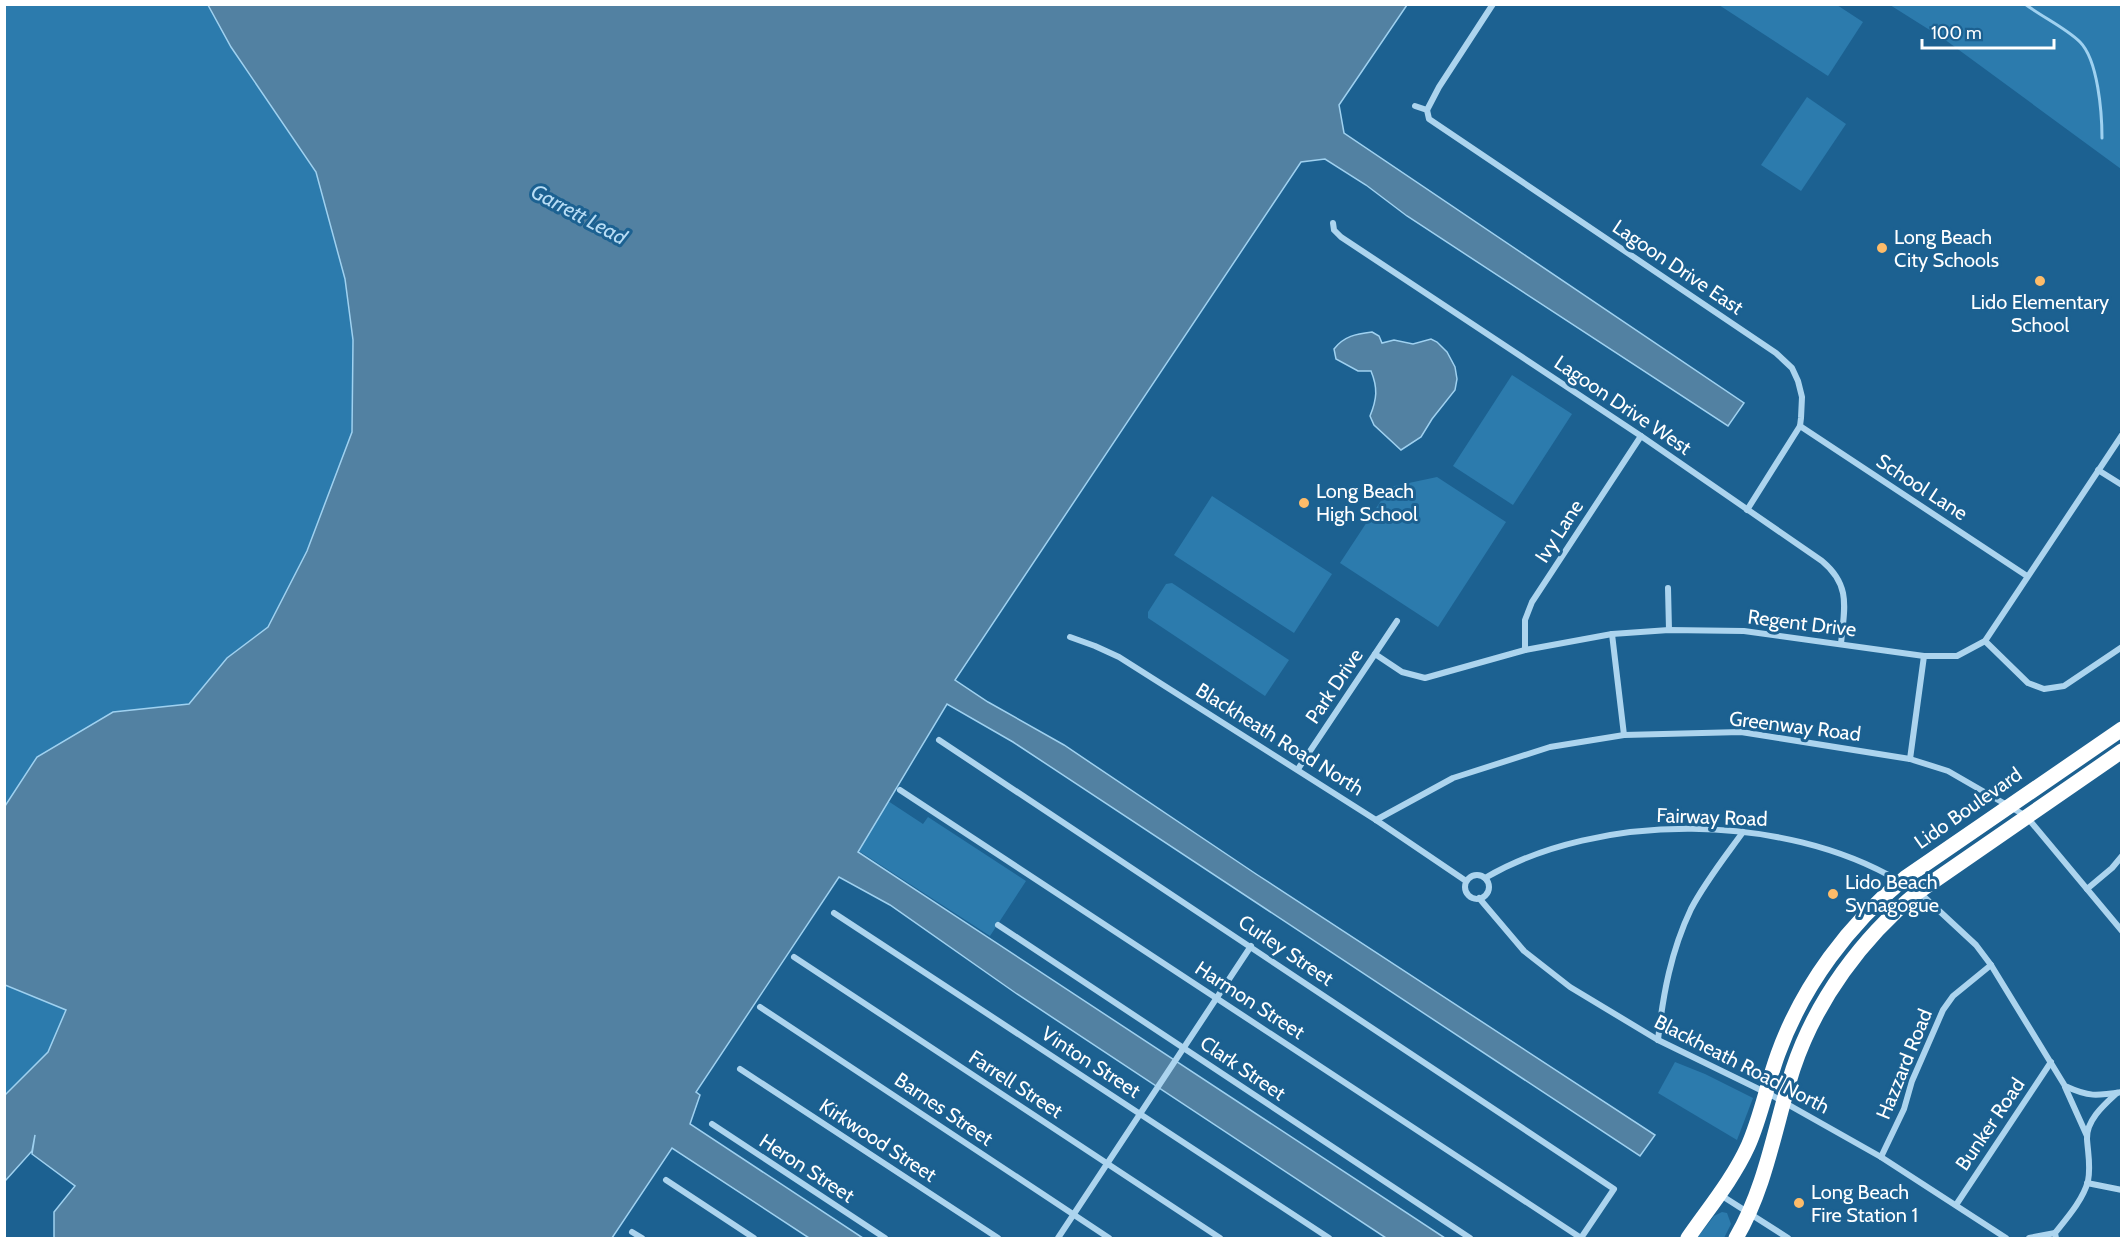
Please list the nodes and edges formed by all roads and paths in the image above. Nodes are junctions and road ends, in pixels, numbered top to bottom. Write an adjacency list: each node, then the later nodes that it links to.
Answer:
1 (1493, 4): 3 (street)
2 (1415, 106): 3 (street, Lagoon Drive East)
3 (1427, 110): 5 (street, Lagoon Drive East)
4 (1333, 223): 7 (street, Lagoon Drive West)
5 (1800, 426): 10 (street); 11 (street, School Lane)
6 (2121, 435): 8 (street, Regent Drive)
7 (1641, 436): 10 (street, Lagoon Drive West); 20 (street, Ivy Lane)
8 (2098, 470): 9 (street); 11 (street, Regent Drive)
9 (2121, 485)
10 (1747, 510): 18 (street, Lagoon Drive West)
11 (2027, 576): 17 (street, Regent Drive)
12 (1668, 588): 14 (street)
13 (1397, 621): 21 (street, Park Drive)
14 (1670, 630): 15 (street, Regent Drive); 18 (street, Regent Drive)
15 (1612, 634): 20 (street, Regent Drive); 24 (street)
16 (1070, 637): 28 (street, Blackheath Road North)
17 (1985, 640): 19 (street); 22 (street, Regent Drive)
18 (1841, 644): 22 (street, Regent Drive)
19 (2121, 647)
20 (1525, 650): 21 (street, Regent Drive)
21 (1375, 654): 28 (street, Park Drive)
22 (1924, 656): 27 (street)
23 (2121, 729): 30 (highway, Lido Boulevard)
24 (1624, 735): 27 (street, Greenway Road); 32 (street, Greenway Road)
25 (939, 740): 44 (street, Curley Street)
26 (2121, 751): 31 (highway, Lido Boulevard)
27 (1910, 759): 30 (street, Greenway Road)
28 (1298, 769): 32 (street, Blackheath Road North)
29 (900, 790): 47 (street, Harmon Street)
30 (2008, 806): 31 (street, Greenway Road); 37 (highway, Lido Boulevard)
31 (2026, 816): 38 (street, Greenway Road); 39 (highway, Lido Boulevard)
32 (1376, 820): 36 (street, Blackheath Road North)
33 (1743, 832): 35 (street, Fairway Road); 37 (street, Fairway Road); 49 (street)
34 (2121, 856): 38 (street)
35 (1485, 878): 36 (street, Fairway Road); 40 (street)
36 (1466, 881): 40 (street)
37 (1900, 882): 54 (highway, Lido Boulevard)
38 (2087, 889): 43 (street, Greenway Road)
39 (1918, 892): 46 (street); 56 (highway, Lido Boulevard)
40 (1479, 898): 49 (street, Blackheath Road North)
41 (834, 913): 57 (street, Vinton Street)
42 (998, 924): 50 (street, Clark Street)
43 (2121, 931)
44 (1251, 946): 47 (street); 71 (street, Curley Street)
45 (794, 957): 61 (street, Farrell Street)
46 (1991, 965): 51 (street); 60 (street, Hazzard Road)
47 (1217, 998): 50 (street); 71 (street, Harmon Street)
48 (760, 1007): 68 (street, Barnes Street)
49 (1658, 1040): 54 (street, Blackheath Road North)
50 (1183, 1048): 57 (street); 80 (street, Clark Street)
51 (2051, 1062): 53 (street); 66 (street, Bunker Road)
52 (740, 1068): 75 (street, Kirkwood Street)
53 (2064, 1086): 55 (street); 59 (street)
54 (1765, 1092): 56 (street, Blackheath Road North); 65 (highway, Lido Boulevard)
55 (2120, 1092): 59 (street)
56 (1784, 1102): 60 (street, Blackheath Road North); 67 (highway, Lido Boulevard)
57 (1140, 1114): 61 (street); 79 (street, Vinton Street)
58 (712, 1124): 74 (street, Heron Street)
59 (2087, 1136): 63 (street)
60 (1881, 1157): 66 (street, Blackheath Road North)
61 (1107, 1164): 68 (street); 78 (street, Farrell Street)
62 (666, 1180): 73 (street)
63 (2087, 1183): 64 (street); 70 (street)
64 (2121, 1190)
65 (1719, 1194): 67 (street); 81 (highway, Lido Boulevard)
66 (1956, 1205): 84 (street, Blackheath Road North)
67 (1749, 1213): 82 (highway, Lido Boulevard); 83 (street)
68 (1074, 1215): 76 (street); 77 (street, Barnes Street)
69 (632, 1232): 72 (street)
70 (2056, 1236): 85 (street)
71 (1581, 1238)
72 (642, 1239)
73 (754, 1239)
74 (885, 1239)
75 (998, 1239)
76 (1058, 1239)
77 (1109, 1239)
78 (1220, 1239)
79 (1329, 1239)
80 (1470, 1239)
81 (1688, 1239)
82 (1736, 1239)
83 (1788, 1239)
84 (2006, 1239)
85 (2029, 1239)

